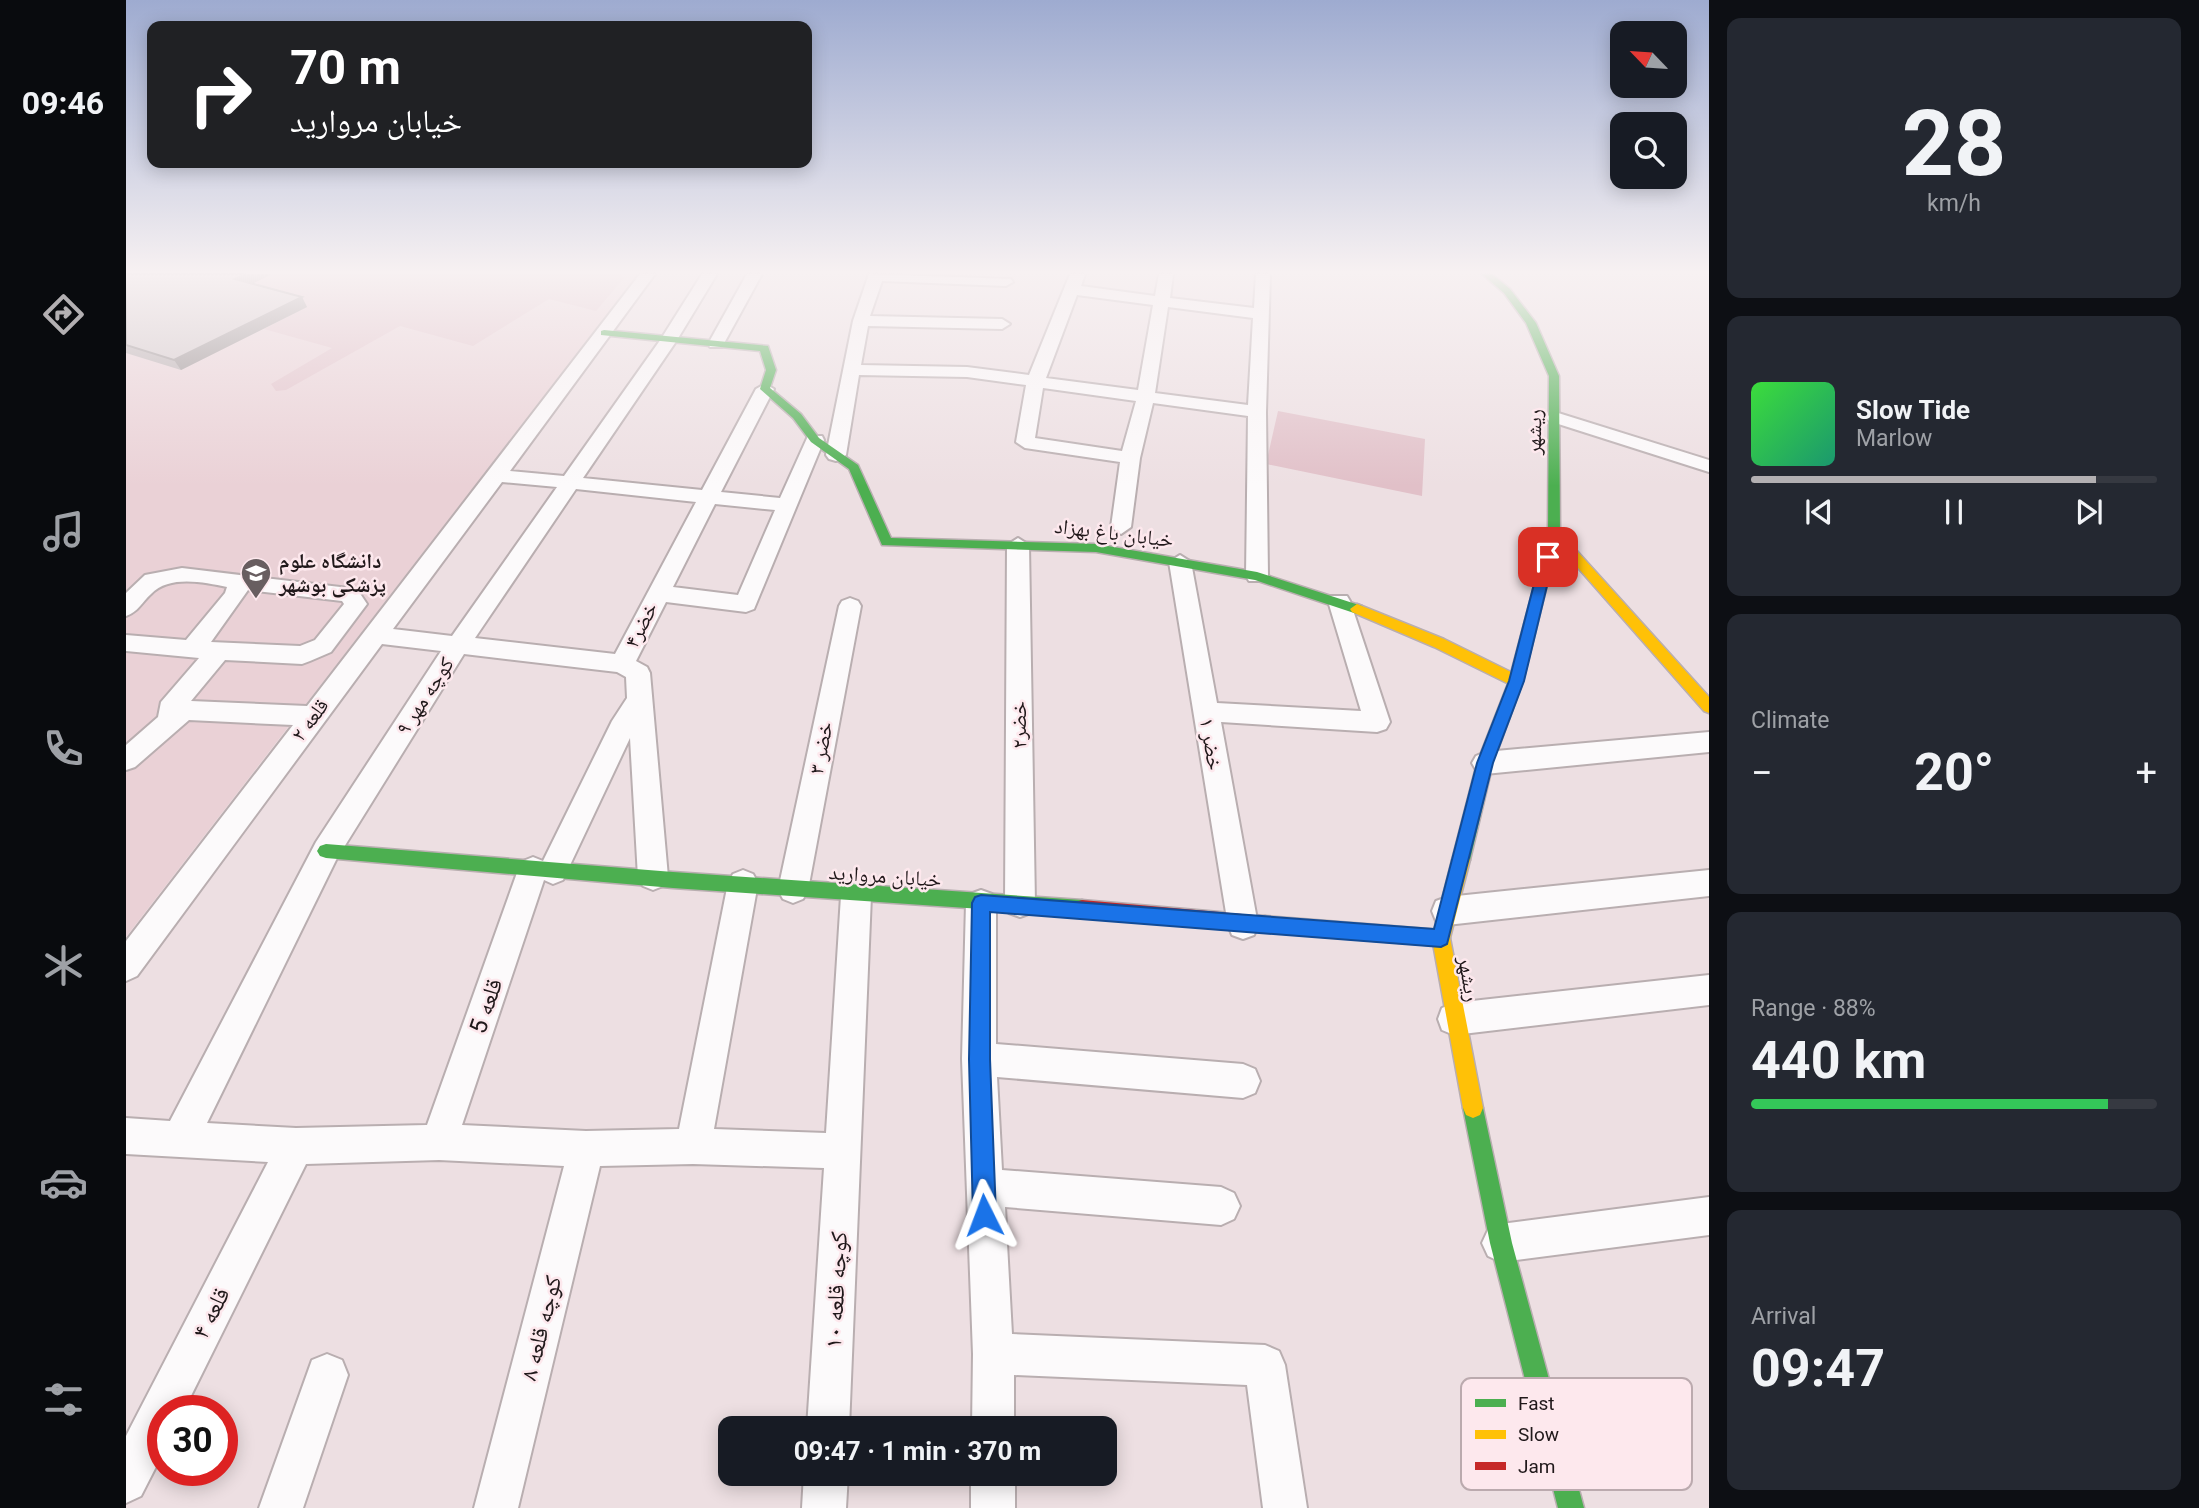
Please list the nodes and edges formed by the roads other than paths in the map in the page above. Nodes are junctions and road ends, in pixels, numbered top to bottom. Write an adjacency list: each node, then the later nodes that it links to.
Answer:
1 (596, 344): 20 (street)
2 (666, 344): 21 (street, کوچه مهر ۹)
3 (720, 344): 11 (street)
4 (857, 344): 9 (street)
5 (1051, 344): 10 (street)
6 (1154, 344): 12 (street)
7 (1260, 344): 14 (street)
8 (1540, 344): 13 (street, ریشهر)
9 (851, 370): 10 (street); 17 (street)
10 (1035, 383): 12 (street); 18 (street)
11 (765, 389): 15 (street, خیابان باغ بهزاد); 22 (street, خضر۴)
12 (1146, 397): 14 (street); 18 (street)
13 (1555, 410): 16 (street); 19 (street); 25 (street, ریشهر)
14 (1257, 412): 28 (street)
15 (814, 440): 17 (street, خیابان باغ بهزاد); 23 (street)
16 (1709, 449)
17 (836, 455): 26 (street, خیابان باغ بهزاد)
18 (1130, 458): 24 (street)
19 (1709, 466)
20 (495, 475): 21 (street); 34 (street, قلعه ۲)
21 (569, 483): 22 (street); 36 (street, کوچه مهر ۹)
22 (706, 496): 23 (street); 30 (street, خضر۴)
23 (787, 505): 30 (street)
24 (1121, 527)
25 (1554, 533): 39 (street, ریشهر); 41 (street)
26 (1018, 545): 27 (street, خیابان باغ بهزاد); 56 (street, خضر۲)
27 (1180, 562): 28 (street, خیابان باغ بهزاد); 42 (street, خضر ۱)
28 (1257, 576): 31 (street, خیابان باغ بهزاد)
29 (239, 582): 33 (street); 37 (street); 37 (street)
30 (657, 593): 38 (street, خضر۴)
31 (1339, 601): 39 (street, خیابان باغ بهزاد); 42 (street)
32 (850, 606): 53 (street, خضر ۳)
33 (126, 608)
34 (374, 635): 36 (street); 43 (street, قلعه ۲)
35 (126, 643): 37 (street)
36 (457, 646): 38 (street); 48 (street, کوچه مهر ۹)
37 (204, 650): 44 (street)
38 (622, 664): 40 (street, خضر۴)
39 (1516, 681): 47 (street, ریشهر)
40 (640, 699): 49 (street, قلعه 5); 50 (street, خضر۴)
41 (1709, 707)
42 (1206, 712): 57 (street, خضر ۱)
43 (313, 716): 44 (street); 59 (street, قلعه ۲)
44 (171, 719): 46 (street)
45 (1709, 743): 47 (street)
46 (126, 760)
47 (1485, 763): 58 (street, ریشهر)
48 (326, 851): 49 (street, خیابان مروارید); 65 (street, کوچه مهر ۹)
49 (543, 871): 50 (street, خیابان مروارید); 66 (street, قلعه 5)
50 (653, 877): 51 (street, خیابان مروارید)
51 (743, 883): 53 (street, خیابان مروارید); 68 (street)
52 (1709, 883): 58 (street)
53 (793, 890): 54 (street, خیابان مروارید)
54 (856, 896): 55 (street, خیابان مروارید); 70 (street, کوچه قلعه ۱۰)
55 (981, 903): 56 (street, خیابان مروارید); 62 (street)
56 (1020, 904): 57 (street, خیابان مروارید)
57 (1243, 925): 58 (street, خیابان مروارید)
58 (1444, 925): 61 (street, ریشهر)
59 (126, 965)
60 (1709, 990): 61 (street)
61 (1454, 1019): 74 (street, ریشهر)
62 (979, 1059): 63 (street); 71 (street)
63 (1243, 1081)
64 (126, 1136): 65 (street)
65 (179, 1141): 67 (street)
66 (439, 1142): 67 (street); 69 (street)
67 (296, 1146): 80 (street, قلعه ۴)
68 (693, 1146): 69 (street); 70 (street)
69 (586, 1149): 86 (street, کوچه قلعه ۸)
70 (843, 1151): 78 (street, کوچه قلعه ۱۰)
71 (983, 1187): 72 (street); 75 (street)
72 (1221, 1206)
73 (1709, 1216): 74 (street)
74 (1501, 1243): 77 (street, ریشهر)
75 (993, 1354): 79 (street); 89 (street)
76 (327, 1375): 85 (street)
77 (1537, 1378)
78 (829, 1416)
79 (993, 1416)
80 (126, 1481)
81 (825, 1486): 87 (street)
82 (993, 1486): 88 (street)
83 (1566, 1490): 84 (street, ریشهر)
84 (1571, 1507)
85 (281, 1508)
86 (496, 1508)
87 (824, 1508)
88 (993, 1508)
89 (1285, 1508)

